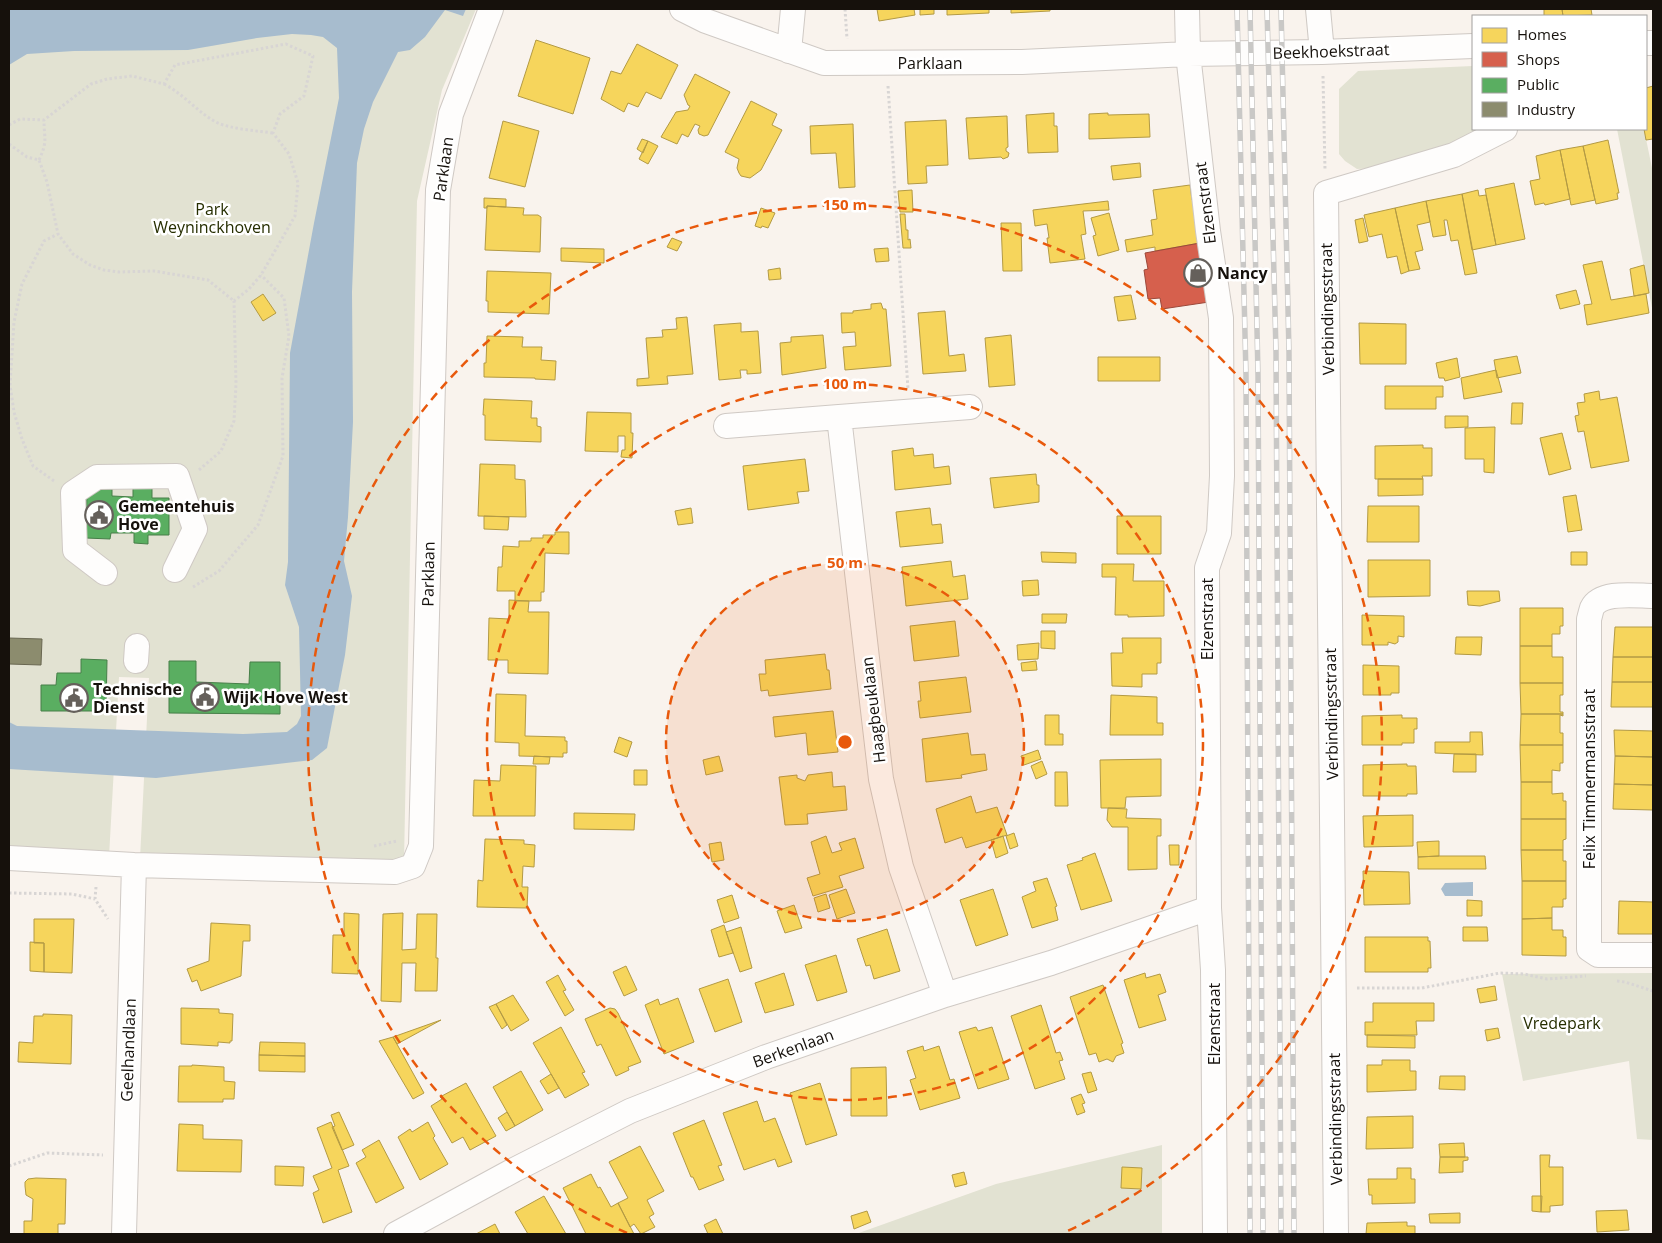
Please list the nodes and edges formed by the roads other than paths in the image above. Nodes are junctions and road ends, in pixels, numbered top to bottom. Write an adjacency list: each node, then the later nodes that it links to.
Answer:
1 (491, 9): 18 (street, Parklaan)
2 (682, 9): 7 (street, Parklaan)
3 (793, 9): 7 (street)
4 (1187, 9): 9 (street, Elzenstraat)
5 (1318, 9): 8 (street)
6 (1472, 46): 8 (street, Beekhoekstraat)
7 (789, 51): 9 (street, Parklaan)
8 (1322, 52): 9 (street, Beekhoekstraat)
9 (1188, 54): 19 (street, Elzenstraat)
10 (1503, 130): 25 (street, Verbindingsstraat)
11 (970, 408): 12 (street)
12 (839, 417): 13 (street); 21 (street, Haagbeuklaan)
13 (726, 426)
14 (175, 570): 15 (street)
15 (104, 573)
16 (1653, 596): 20 (street, Felix Timmermansstraat)
17 (9, 858): 18 (street, Parklaan)
18 (134, 865): 22 (street, Geelhandlaan)
19 (1209, 908): 21 (street, Berkenlaan); 24 (street, Elzenstraat)
20 (1653, 955)
21 (945, 995): 23 (street, Berkenlaan)
22 (124, 1234)
23 (396, 1234)
24 (1215, 1234)
25 (1336, 1234)

